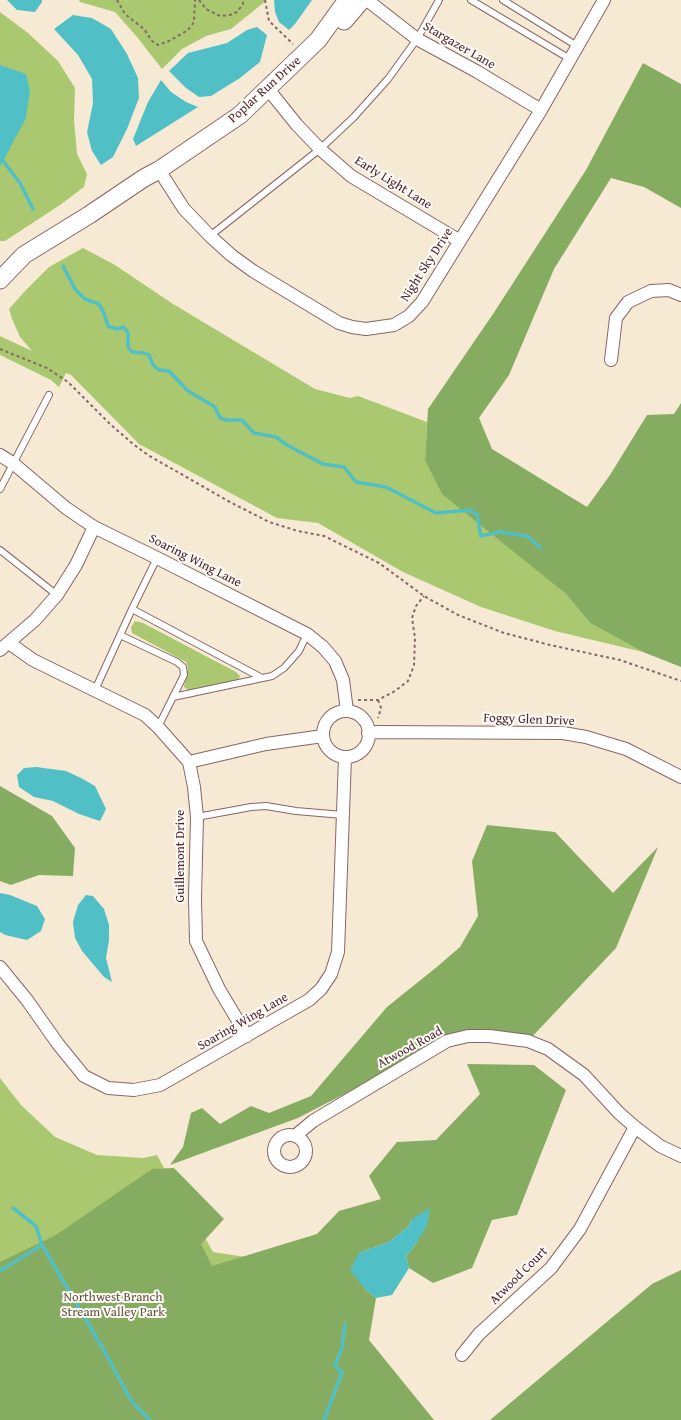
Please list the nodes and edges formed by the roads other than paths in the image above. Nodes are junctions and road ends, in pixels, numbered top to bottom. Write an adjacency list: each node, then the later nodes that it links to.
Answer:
1 (348, 0): 8 (street, Poplar Run Drive)
2 (362, 0): 8 (street, Poplar Run Drive)
3 (367, 0): 9 (street, Stargazer Lane)
4 (440, 0): 9 (lane)
5 (471, 0): 11 (lane)
6 (503, 0): 10 (lane)
7 (604, 0): 10 (street, Night Sky Drive)
8 (323, 34): 12 (street, Poplar Run Drive)
9 (417, 39): 13 (street, Stargazer Lane); 14 (lane)
10 (578, 46): 11 (street, Night Sky Drive)
11 (570, 59): 13 (street, Night Sky Drive)
12 (268, 89): 14 (street, Early Light Lane); 15 (street, Poplar Run Drive)
13 (540, 110): 17 (street, Night Sky Drive)
14 (320, 149): 16 (lane); 17 (street, Early Light Lane)
15 (162, 175): 16 (street, Night Sky Drive); 18 (street, Poplar Run Drive)
16 (210, 236): 17 (street, Night Sky Drive)
17 (460, 241)
18 (0, 280)
19 (681, 295): 20 (street)
20 (610, 360)
21 (49, 395): 23 (lane)
22 (0, 455): 23 (street, Soaring Wing Lane)
23 (14, 464): 24 (lane); 25 (street, Soaring Wing Lane)
24 (0, 489)
25 (94, 527): 27 (street, Soaring Wing Lane); 28 (street)
26 (0, 550): 28 (lane)
27 (157, 558): 29 (lane); 30 (street, Soaring Wing Lane)
28 (57, 595): 32 (street)
29 (132, 609): 31 (lane); 33 (lane)
30 (307, 634): 33 (lane); 36 (street, Soaring Wing Lane)
31 (120, 635): 34 (lane); 35 (lane)
32 (4, 647): 34 (street)
33 (262, 678): 35 (lane)
34 (95, 690): 37 (street)
35 (173, 697): 37 (lane)
36 (347, 711): 38 (street); 39 (street)
37 (158, 727): 41 (street)
38 (368, 733): 40 (street); 42 (street, Foggy Glen Drive)
39 (323, 736): 40 (street); 41 (street)
40 (345, 757): 43 (street, Soaring Wing Lane)
41 (189, 762): 44 (street, Guillemont Drive)
42 (681, 777)
43 (343, 815): 44 (lane); 46 (street, Soaring Wing Lane)
44 (197, 817): 46 (street, Guillemont Drive)
45 (0, 967): 46 (street, Soaring Wing Lane)
46 (247, 1036)
47 (635, 1127): 48 (street, Atwood Road); 49 (street, Atwood Road); 50 (street, Atwood Court)
48 (296, 1136)
49 (681, 1156)
50 (462, 1355)

